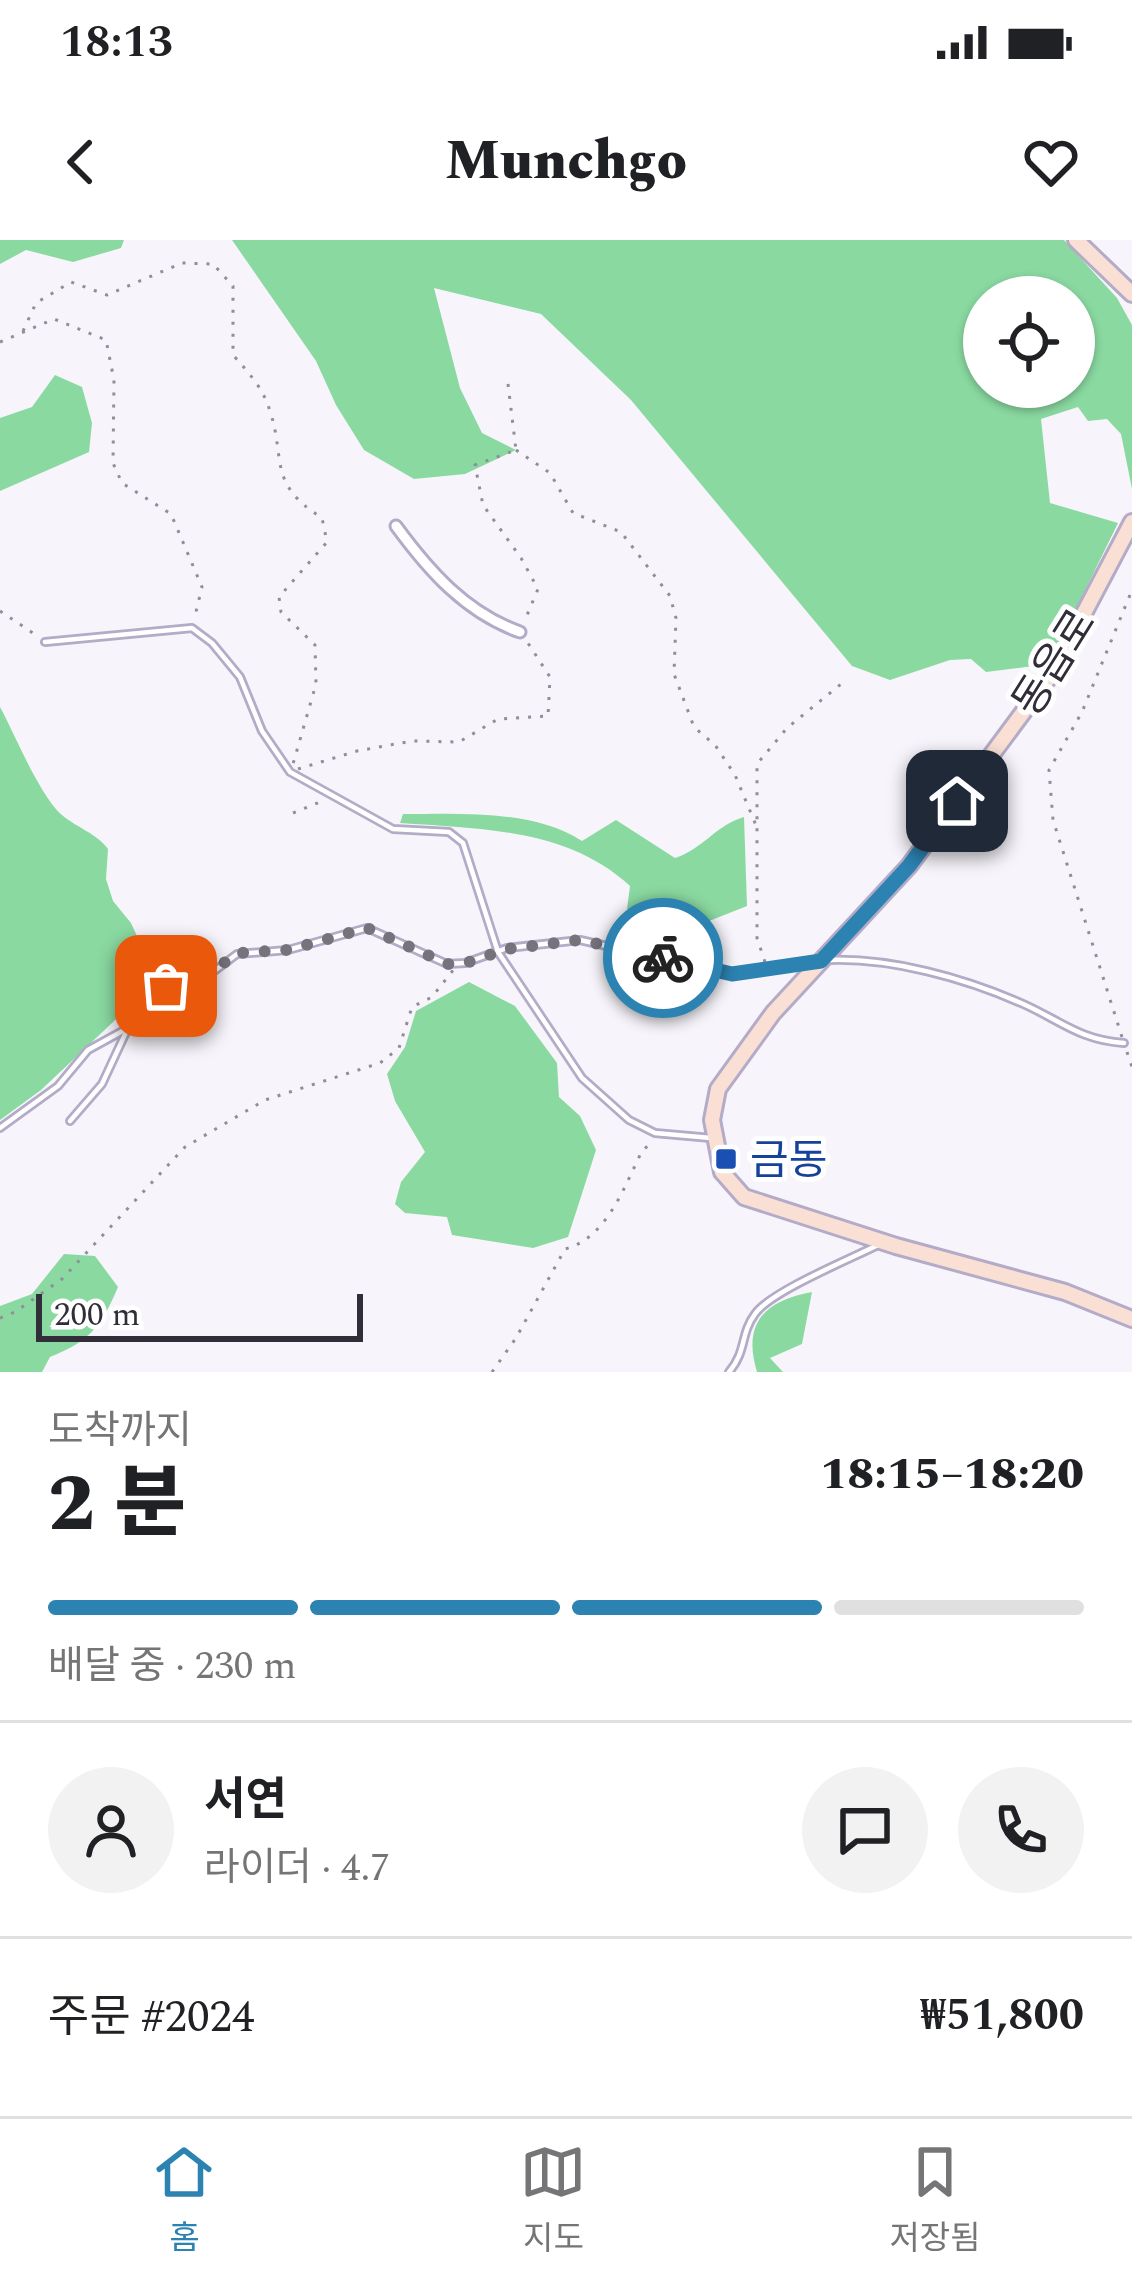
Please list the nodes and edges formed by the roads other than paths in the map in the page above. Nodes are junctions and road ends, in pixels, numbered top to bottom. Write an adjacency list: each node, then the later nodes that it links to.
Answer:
1 (1076, 240): 2 (street)
2 (1132, 294)
3 (1132, 523): 8 (street, 동읍로)
4 (395, 526): 5 (street)
5 (520, 632)
6 (45, 642): 7 (lane)
7 (498, 952): 8 (lane); 9 (lane); 13 (lane)
8 (821, 961): 10 (lane); 13 (street, 동읍로)
9 (128, 1028): 11 (lane); 12 (lane)
10 (1124, 1043)
11 (70, 1120)
12 (0, 1128)
13 (716, 1138): 14 (street)
14 (883, 1242): 15 (street); 16 (lane)
15 (1132, 1319)
16 (729, 1372)

